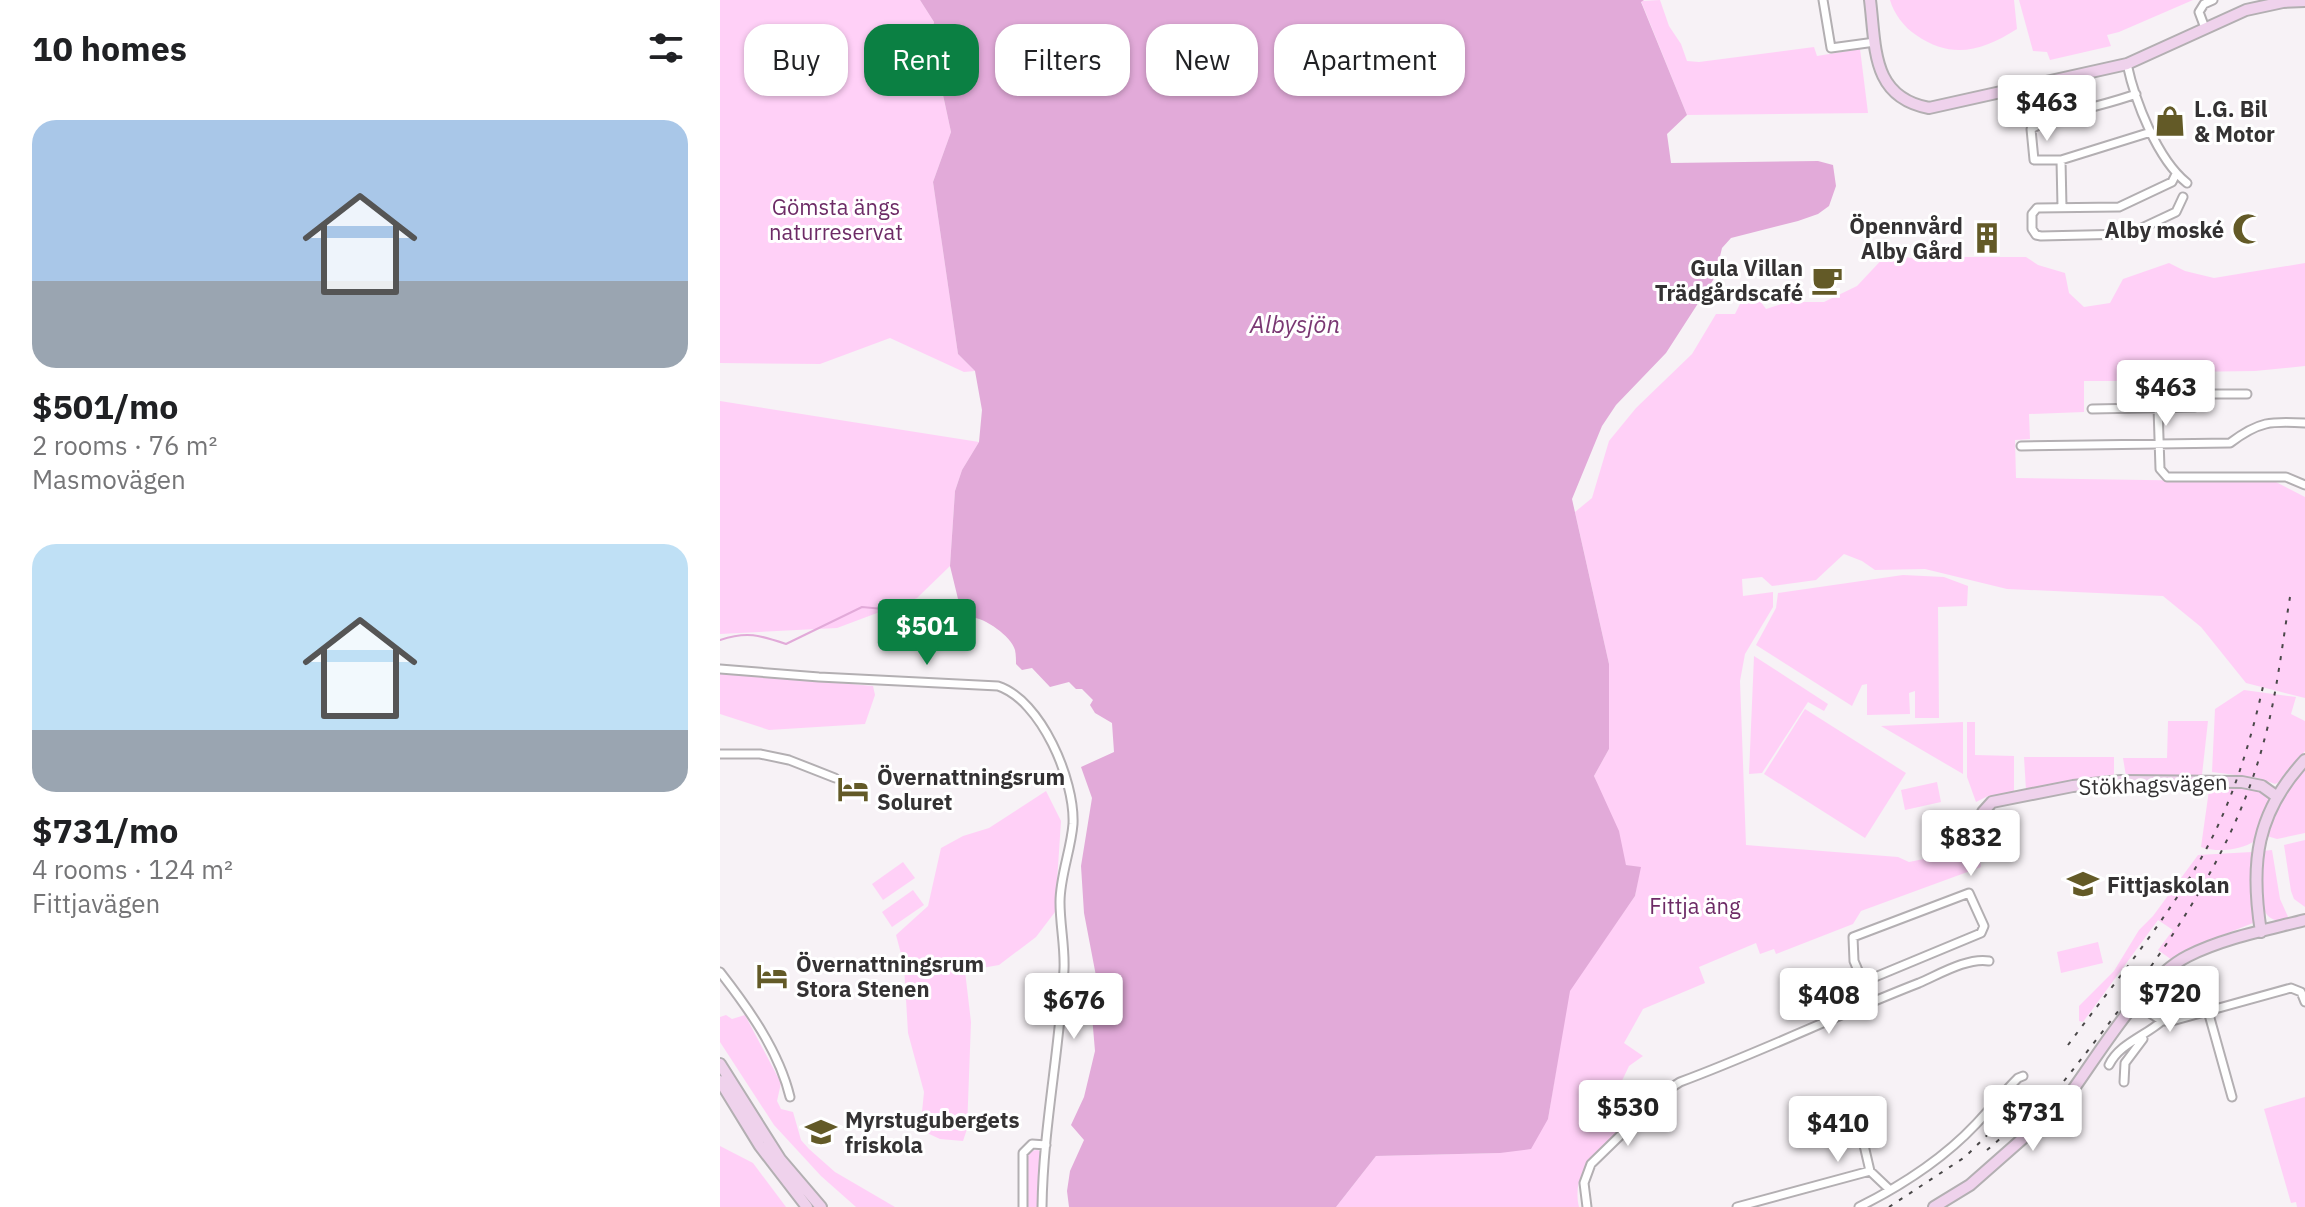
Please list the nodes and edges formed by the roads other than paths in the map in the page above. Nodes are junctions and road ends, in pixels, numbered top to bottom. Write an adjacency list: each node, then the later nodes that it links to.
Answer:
1 (1823, 0): 6 (street)
2 (1870, 0): 6 (street)
3 (2213, 0): 5 (street)
4 (2305, 1): 5 (street)
5 (2205, 28): 7 (street)
6 (1875, 42): 7 (street)
7 (2127, 64): 8 (street)
8 (2136, 94): 9 (street); 10 (street)
9 (2151, 132): 10 (street); 11 (street)
10 (2061, 160): 14 (street)
11 (2176, 174): 12 (street); 14 (street)
12 (2187, 183)
13 (2183, 197): 14 (street)
14 (2062, 207)
15 (2247, 394): 16 (street)
16 (2158, 407): 17 (street); 19 (street)
17 (2092, 409)
18 (2305, 423): 19 (street)
19 (2160, 444): 20 (street); 21 (street)
20 (2021, 446)
21 (2305, 485)
22 (720, 669): 49 (street)
23 (720, 754): 25 (street)
24 (2305, 760): 26 (street)
25 (835, 778)
26 (2276, 796): 27 (street, Stökhagsvägen); 29 (street)
27 (1983, 812)
28 (2305, 920): 29 (street)
29 (2261, 932): 35 (street)
30 (1989, 961): 33 (street)
31 (720, 972): 45 (street)
32 (1863, 982): 32 (street); 33 (street)
33 (1870, 1002): 56 (street)
34 (2305, 1002): 36 (street)
35 (2136, 1004): 37 (street); 44 (street)
36 (2208, 1011): 37 (street); 46 (street)
37 (2162, 1021): 38 (street)
38 (2147, 1034): 40 (street); 43 (street)
39 (720, 1064): 53 (street)
40 (2109, 1065)
41 (2023, 1076): 51 (street)
42 (720, 1081): 52 (street)
43 (2124, 1082)
44 (2072, 1091)
45 (790, 1097)
46 (2232, 1097)
47 (2054, 1111): 59 (street)
48 (1860, 1128): 50 (street)
49 (1046, 1145): 54 (street); 55 (street)
50 (1870, 1171): 51 (street); 57 (street)
51 (1890, 1190): 58 (street)
52 (807, 1207)
53 (821, 1207)
54 (1023, 1207)
55 (1042, 1207)
56 (1587, 1207)
57 (1737, 1207)
58 (1859, 1207)
59 (1934, 1207)

